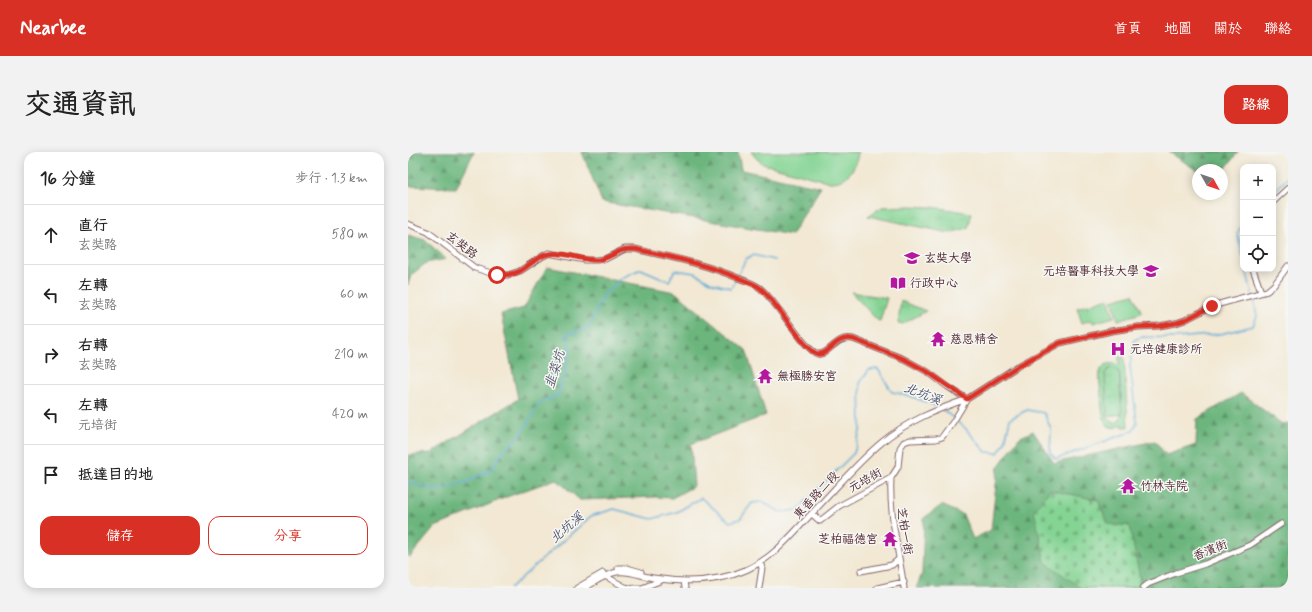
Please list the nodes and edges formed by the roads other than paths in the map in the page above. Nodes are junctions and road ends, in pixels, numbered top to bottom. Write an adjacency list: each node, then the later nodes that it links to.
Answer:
1 (1288, 188): 2 (street)
2 (1275, 200)
3 (408, 224): 7 (street, 玄奘路)
4 (1288, 266): 6 (street)
5 (1254, 272): 6 (street)
6 (1258, 293): 7 (street)
7 (967, 399): 8 (street, 元培街); 9 (street, 東香路二段)
8 (891, 478): 9 (street, 元培街); 11 (street, 芝柏一街)
9 (812, 514): 12 (street, 東香路二段)
10 (1281, 524): 25 (street, 香濱街)
11 (899, 559): 13 (street); 17 (street, 芝柏一街)
12 (760, 562): 16 (street, 東香路二段); 23 (street)
13 (861, 571)
14 (605, 576): 15 (street); 19 (street); 20 (street)
15 (663, 579): 16 (street); 18 (street); 21 (street)
16 (684, 582): 22 (street)
17 (904, 585): 24 (street)
18 (577, 588)
19 (585, 588)
20 (630, 588)
21 (634, 588)
22 (685, 588)
23 (759, 588)
24 (877, 588)
25 (1144, 588)

